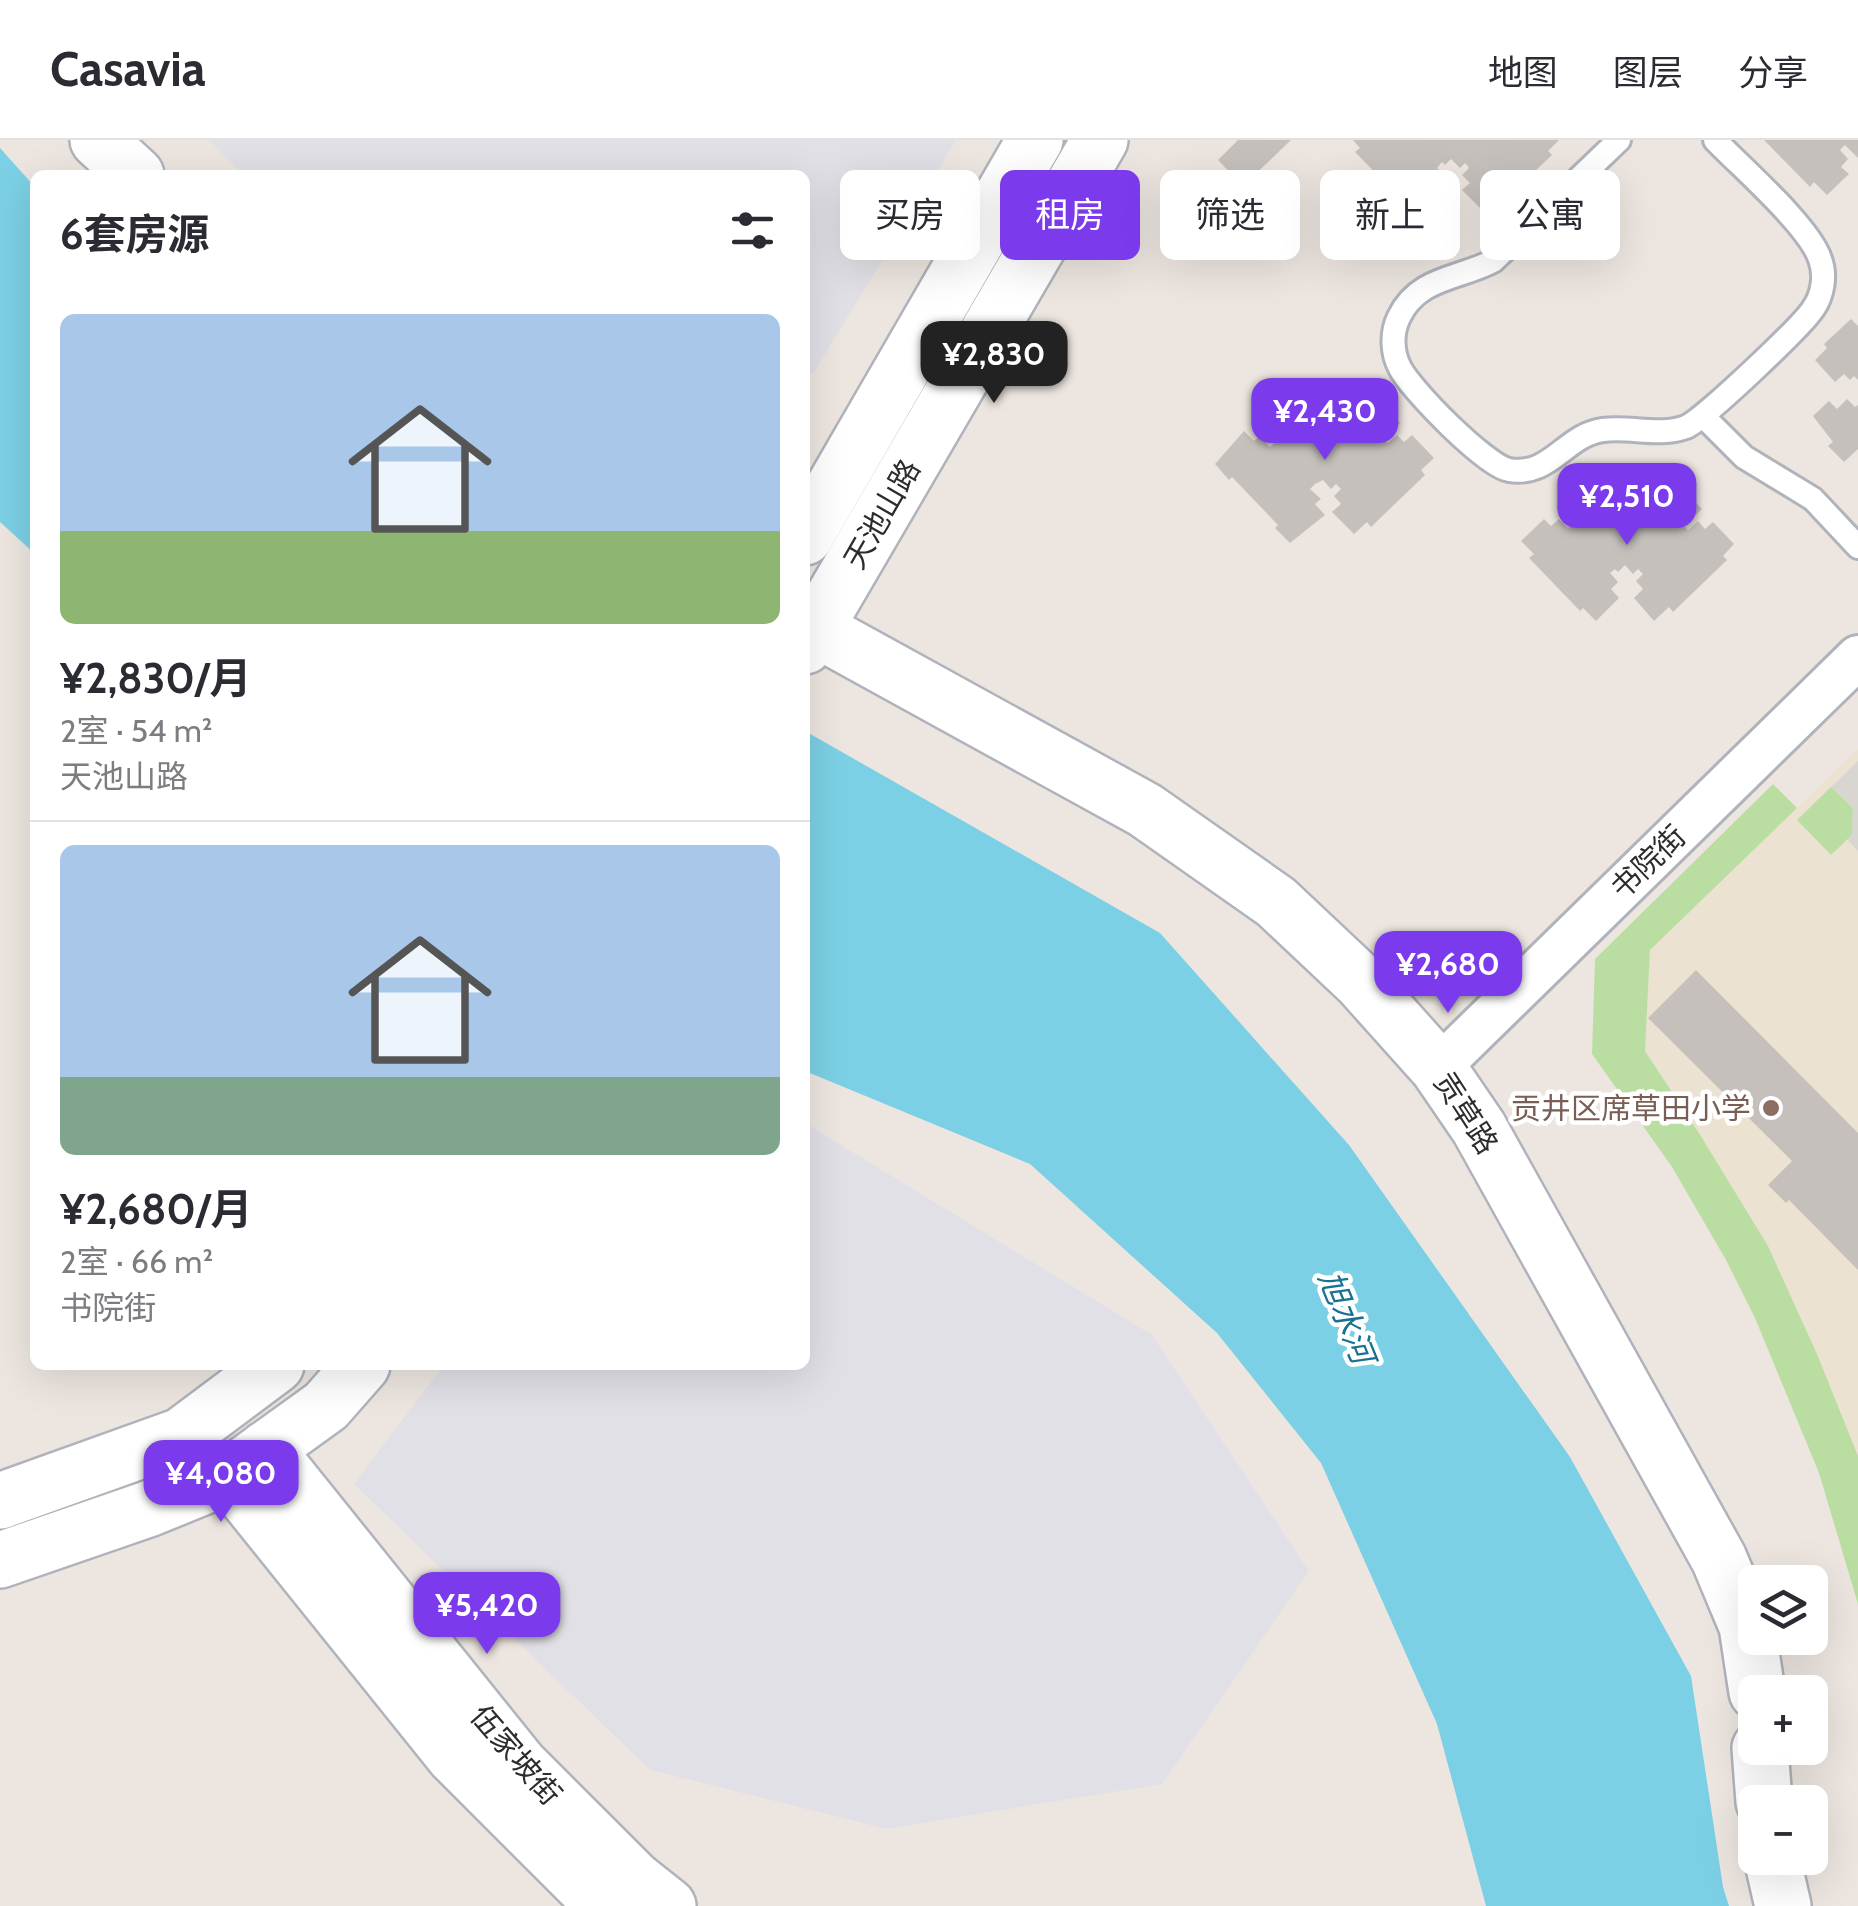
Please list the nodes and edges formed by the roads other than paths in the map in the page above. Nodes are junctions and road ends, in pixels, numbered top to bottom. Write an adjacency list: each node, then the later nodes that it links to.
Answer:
1 (98, 140): 6 (main road)
2 (1035, 140): 8 (main road, 天池山路)
3 (1100, 140): 10 (main road, 天池山路)
4 (1619, 140): 7 (lane)
5 (1715, 140): 7 (lane)
6 (131, 170)
7 (1703, 416): 9 (lane)
8 (810, 529)
9 (1858, 547)
10 (810, 630)
11 (810, 634): 13 (main road, 贡草路)
12 (1857, 660): 13 (street, 书院街)
13 (1438, 1068): 19 (main road, 贡草路)
14 (269, 1370): 17 (main road)
15 (358, 1370): 16 (main road)
16 (248, 1462): 18 (main road); 21 (main road, 伍家坡街); 22 (main road, 伍家坡街)
17 (0, 1501)
18 (0, 1560)
19 (1754, 1675)
20 (1776, 1875): 23 (main road)
21 (604, 1906)
22 (668, 1906)
23 (1782, 1906)

